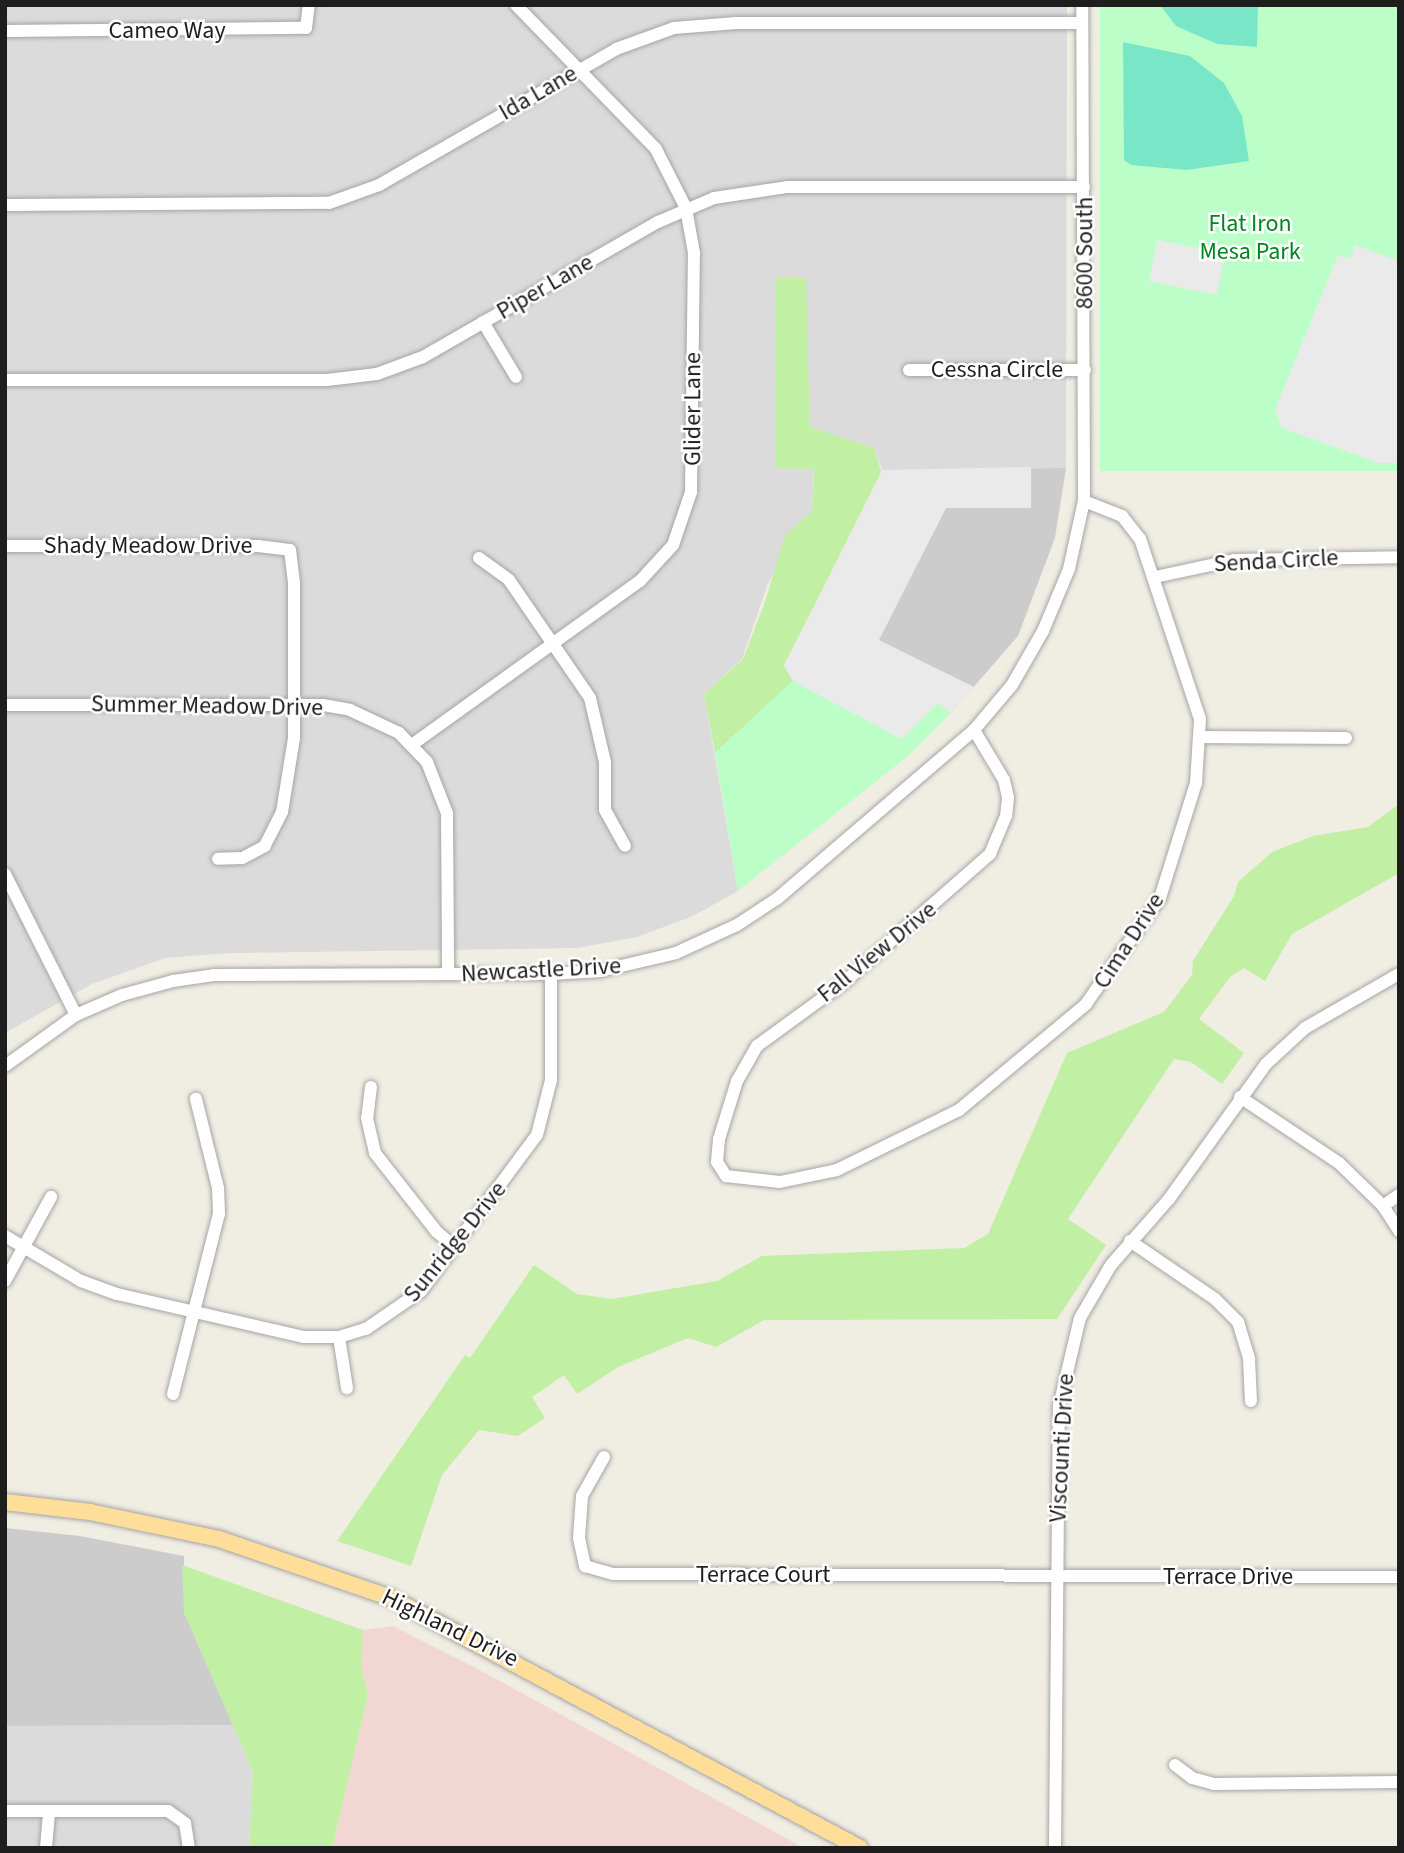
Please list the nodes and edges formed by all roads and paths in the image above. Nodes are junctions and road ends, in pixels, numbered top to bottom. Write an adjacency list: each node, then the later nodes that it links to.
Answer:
1 (309, 5): 5 (street, Cameo Way)
2 (516, 5): 6 (street, Glider Lane)
3 (1082, 5): 4 (street, 8600 South)
4 (1082, 23): 6 (street, Ida Lane); 7 (street, 8600 South)
5 (5, 31)
6 (579, 69): 8 (street, Ida Lane); 9 (street, Glider Lane)
7 (1084, 187): 9 (street, Piper Lane); 12 (street, 8600 South)
8 (5, 205)
9 (686, 208): 10 (street, Piper Lane); 20 (street, Glider Lane)
10 (483, 322): 13 (street); 14 (street, Piper Lane)
11 (909, 370): 12 (street, Cessna Circle)
12 (1085, 370): 15 (street, 8600 South)
13 (516, 376)
14 (5, 380)
15 (1084, 501): 19 (street, Cima Drive); 23 (street, Newcastle Drive)
16 (5, 545): 22 (street, Shady Meadow Drive)
17 (1399, 557): 19 (street, Senda Circle)
18 (479, 558): 20 (street)
19 (1155, 577): 24 (street, Cima Drive)
20 (553, 640): 26 (street, Glider Lane); 27 (street)
21 (5, 705): 22 (street, Summer Meadow Drive)
22 (295, 705): 26 (street, Summer Meadow Drive); 28 (street)
23 (974, 730): 31 (street, Newcastle Drive); 38 (street, Fall View Drive)
24 (1203, 737): 25 (street); 38 (street, Cima Drive)
25 (1346, 738)
26 (413, 744): 30 (street, Summer Meadow Drive)
27 (625, 846)
28 (218, 859)
29 (5, 874): 33 (street)
30 (448, 974): 31 (street, Newcastle Drive); 33 (street, Newcastle Drive)
31 (551, 974): 46 (street, Sunridge Drive)
32 (1399, 974): 36 (street, Viscounti Drive)
33 (76, 1015): 34 (street, Newcastle Drive)
34 (5, 1066)
35 (371, 1087): 46 (street)
36 (1240, 1097): 41 (street); 44 (street, Viscounti Drive)
37 (196, 1099): 48 (street)
38 (720, 1170)
39 (1399, 1195): 41 (street)
40 (51, 1197): 45 (street)
41 (1382, 1206): 42 (street)
42 (1399, 1231)
43 (5, 1236): 45 (street, Sunridge Drive)
44 (1130, 1241): 52 (street); 55 (street, Viscounti Drive)
45 (21, 1246): 47 (street); 48 (street, Sunridge Drive)
46 (455, 1247): 49 (street, Sunridge Drive)
47 (5, 1281)
48 (196, 1314): 49 (street, Sunridge Drive); 51 (street)
49 (339, 1337): 50 (street)
50 (347, 1388)
51 (173, 1394)
52 (1251, 1401)
53 (604, 1457): 55 (street, Terrace Court)
54 (5, 1502): 63 (main road, Highland Drive)
55 (1058, 1577): 56 (street, Terrace Drive); 64 (street, Viscounti Drive)
56 (1399, 1577)
57 (1175, 1765): 58 (street)
58 (1398, 1783)
59 (5, 1811): 60 (street)
60 (49, 1811): 61 (street); 62 (street)
61 (46, 1848)
62 (189, 1848)
63 (860, 1848)
64 (1055, 1848)

